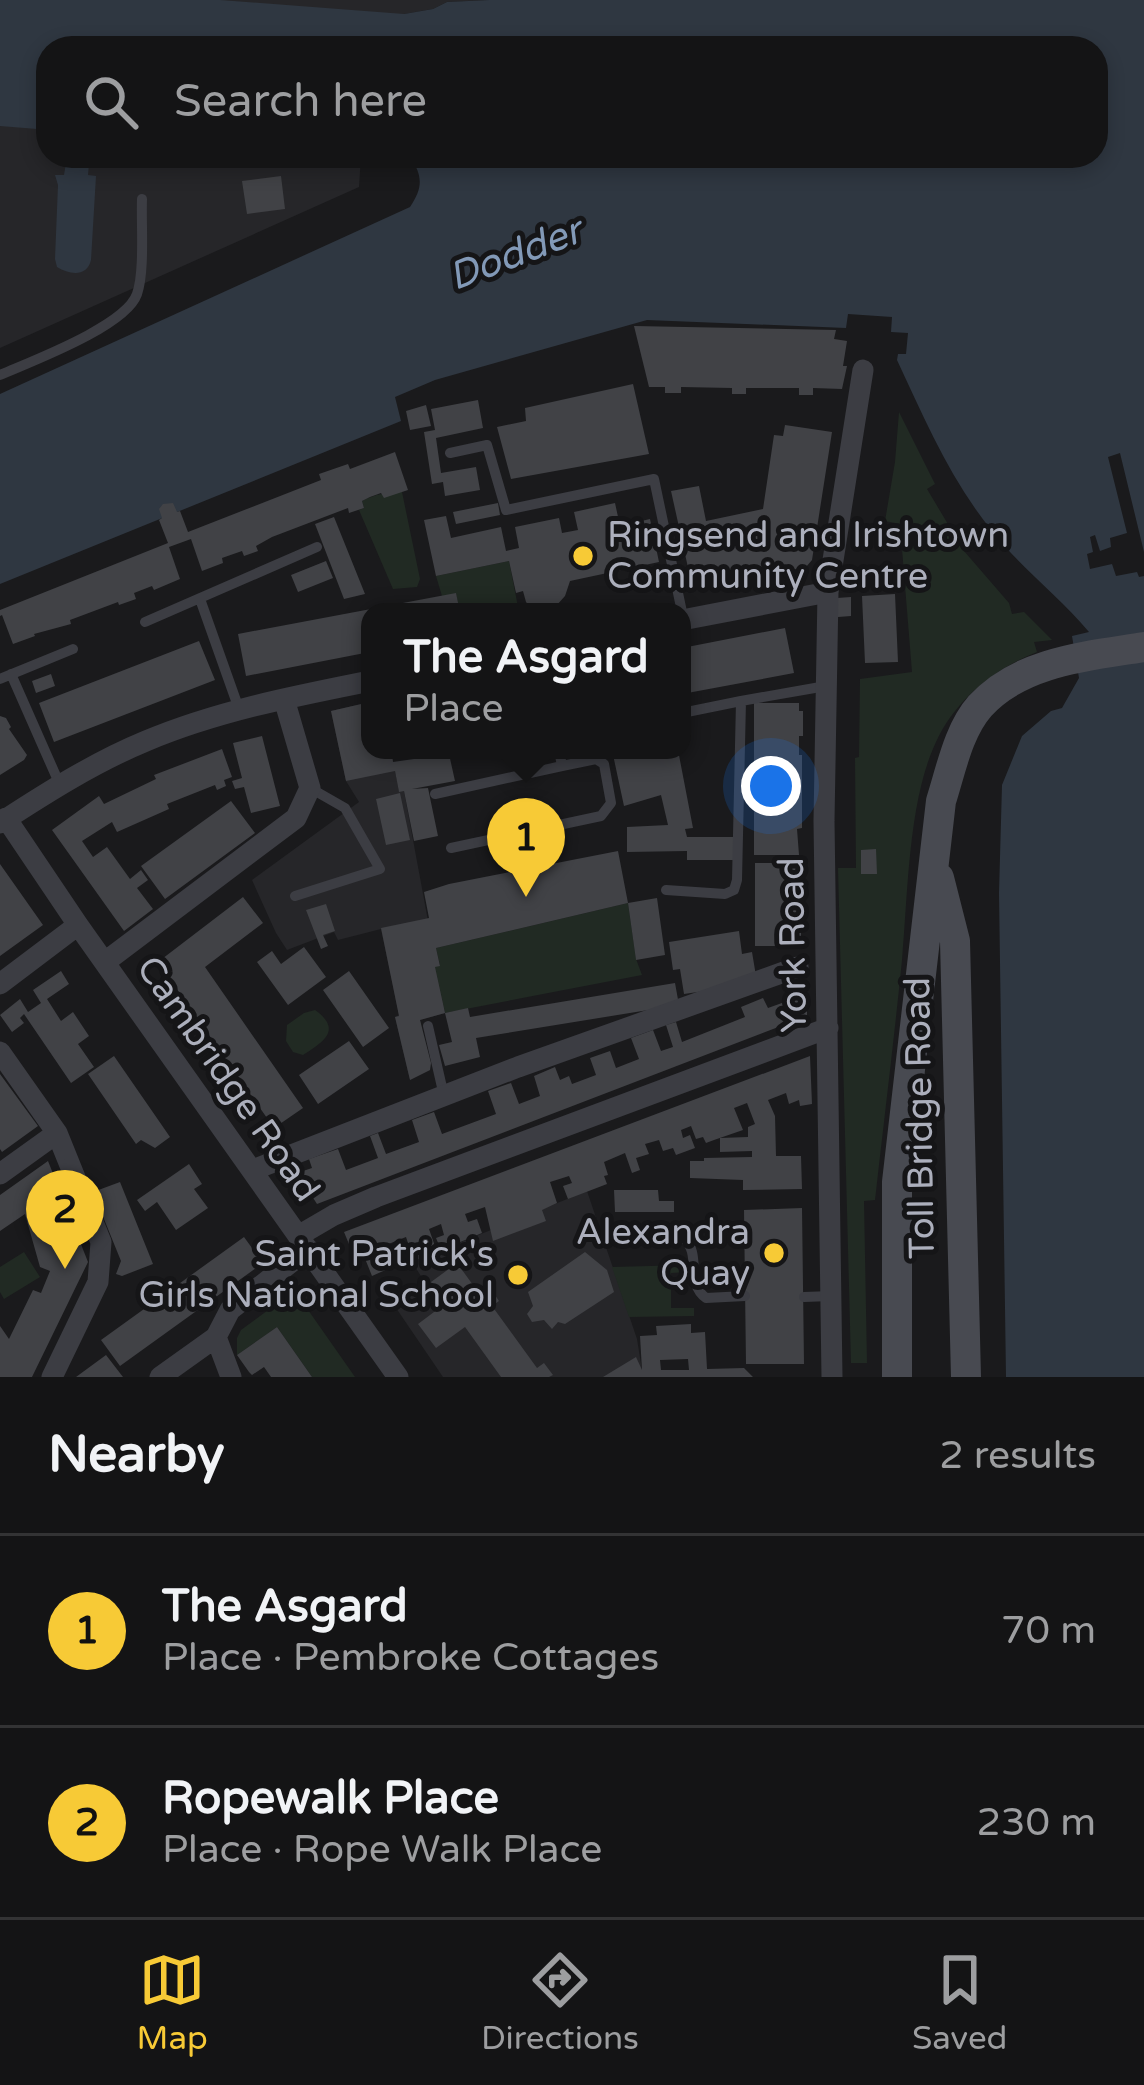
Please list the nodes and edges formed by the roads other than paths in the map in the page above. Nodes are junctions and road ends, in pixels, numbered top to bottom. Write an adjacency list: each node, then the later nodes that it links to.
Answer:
1 (142, 199): 3 (lane)
2 (863, 370): 6 (street, York Road)
3 (0, 375)
4 (449, 453): 8 (lane)
5 (317, 547): 7 (lane)
6 (828, 592): 9 (street); 15 (street, York Road)
7 (200, 599): 10 (lane); 18 (lane)
8 (679, 603)
9 (691, 615)
10 (145, 622)
11 (1144, 647): 29 (main road, Toll Bridge Road)
12 (73, 650): 13 (lane)
13 (6, 677): 24 (lane)
14 (361, 683): 16 (street)
15 (828, 686): 17 (lane); 37 (street, York Road)
16 (284, 699): 18 (street); 25 (street)
17 (741, 701): 19 (lane); 30 (lane)
18 (240, 710): 24 (street)
19 (691, 710)
20 (561, 759): 23 (lane)
21 (592, 759): 23 (lane)
22 (597, 759): 28 (lane)
23 (562, 766): 26 (lane)
24 (60, 785): 27 (street)
25 (310, 788): 31 (lane); 33 (street)
26 (435, 794)
27 (3, 820): 32 (street, Cambridge Road)
28 (451, 848)
29 (935, 860): 54 (main road, Toll Bridge Road); 55 (main road, Toll Bridge Road)
30 (666, 890)
31 (295, 896)
32 (78, 926): 33 (street, Cambridge Road); 35 (street)
33 (105, 962): 41 (street, Cambridge Road)
34 (798, 968): 39 (street)
35 (0, 984)
36 (428, 1026): 39 (lane)
37 (822, 1029): 44 (street); 46 (street, York Road)
38 (0, 1052): 40 (street)
39 (444, 1096): 41 (street)
40 (57, 1133): 42 (street); 49 (street)
41 (253, 1170): 44 (street, Cambridge Road)
42 (0, 1174)
43 (616, 1238): 45 (lane)
44 (303, 1242): 48 (street); 52 (street, Cambridge Road)
45 (745, 1296)
46 (831, 1296): 47 (lane); 53 (street, York Road)
47 (804, 1297)
48 (216, 1336): 50 (street); 51 (street)
49 (52, 1377)
50 (160, 1377)
51 (231, 1377)
52 (398, 1377)
53 (832, 1377)
54 (897, 1377)
55 (966, 1377)

